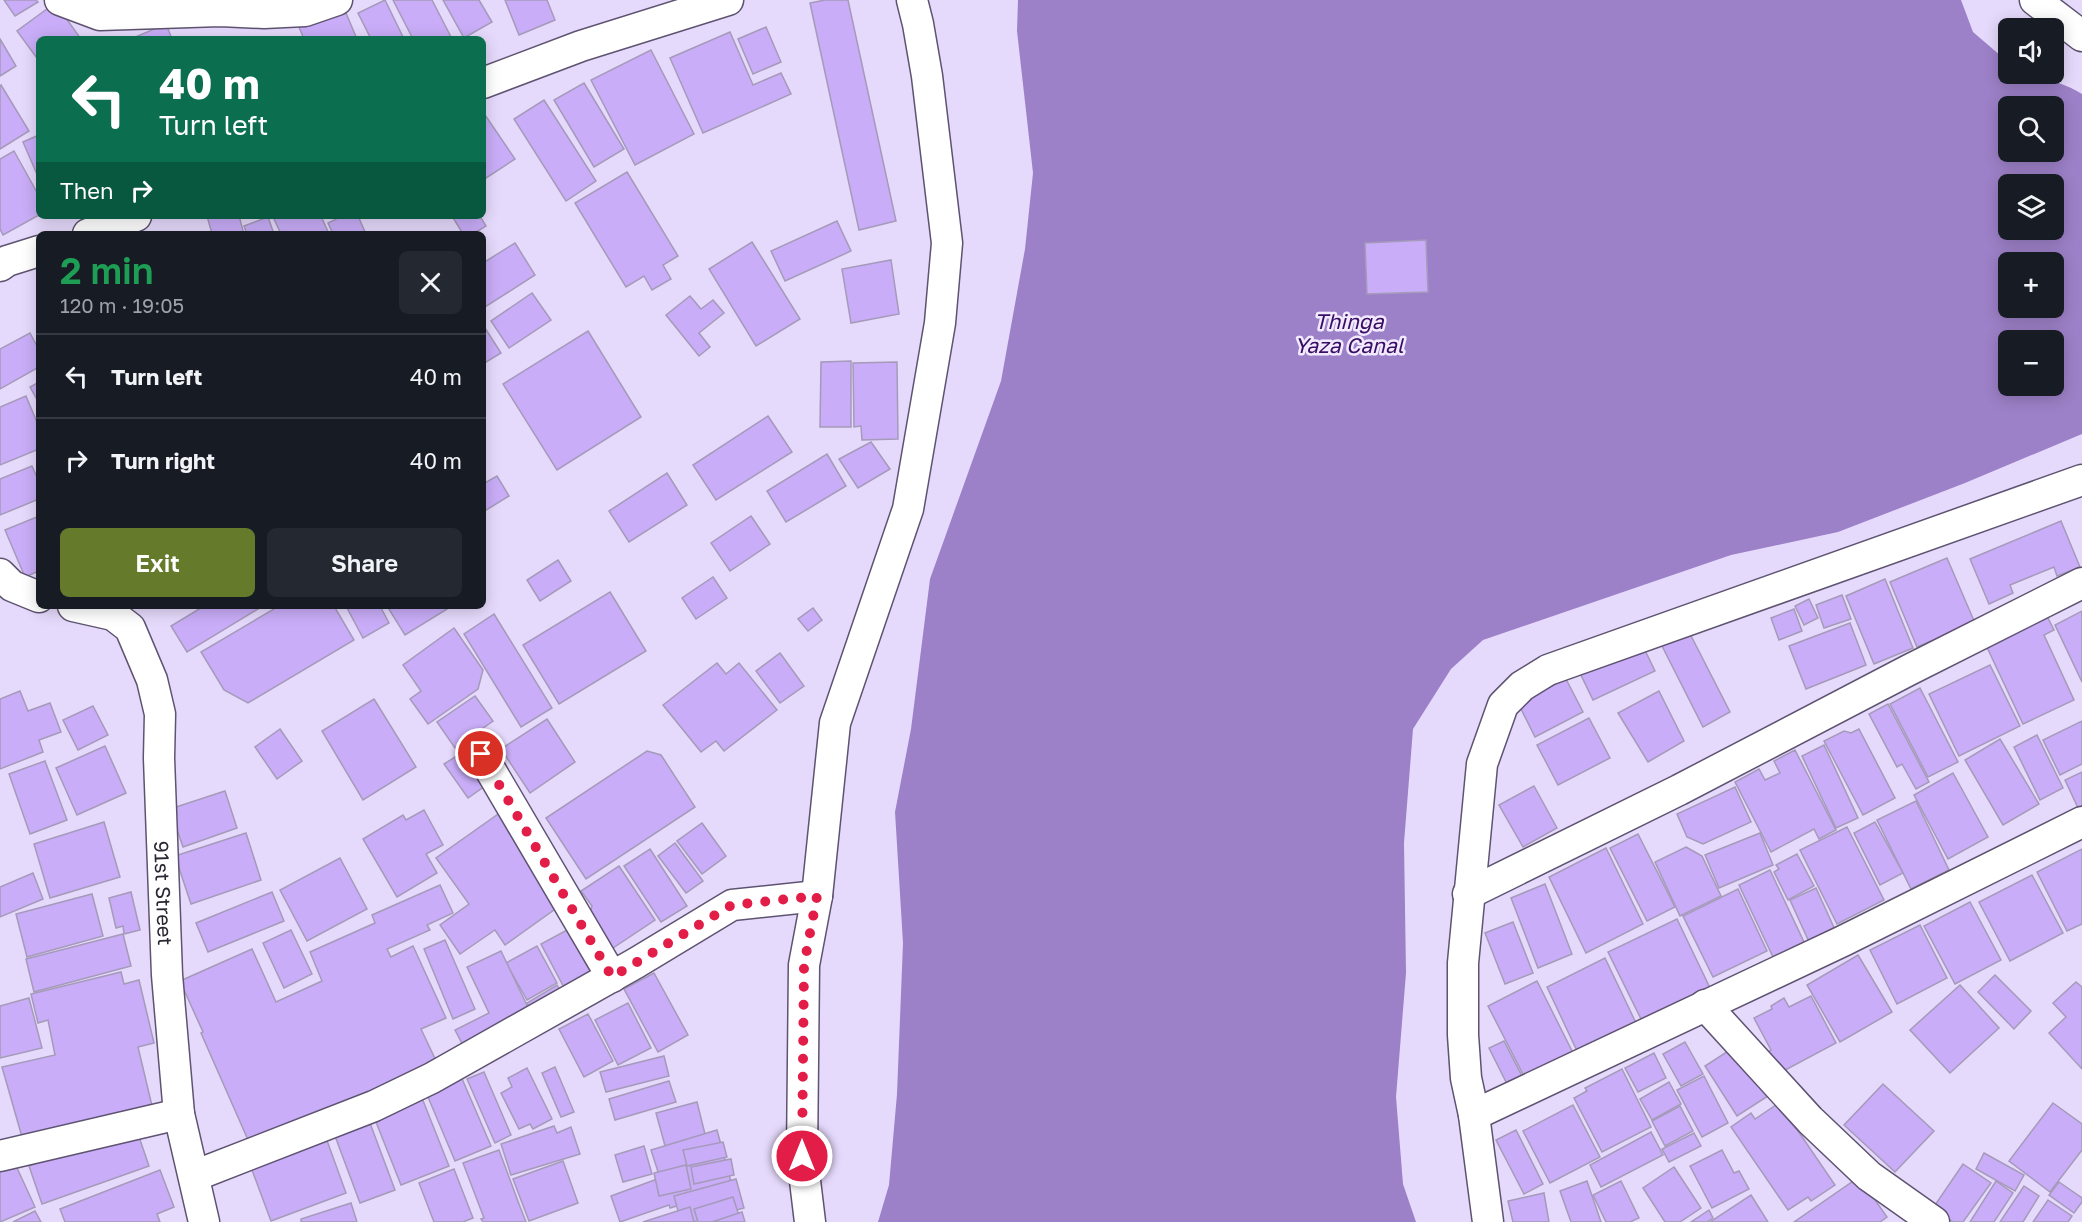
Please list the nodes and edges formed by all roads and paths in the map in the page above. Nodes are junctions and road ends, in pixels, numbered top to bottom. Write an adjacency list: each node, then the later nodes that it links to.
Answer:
1 (60, 0): 2 (street)
2 (338, 0)
3 (728, 0): 7 (street)
4 (912, 0): 20 (street)
5 (2035, 0): 6 (street)
6 (2082, 36)
7 (486, 82)
8 (128, 219): 9 (street)
9 (96, 231)
10 (36, 252): 11 (street)
11 (2, 260)
12 (2082, 480): 19 (street)
13 (0, 574): 15 (street)
14 (2082, 583): 19 (street)
15 (36, 596)
16 (86, 609): 23 (street, 91st Street)
17 (481, 754): 21 (street)
18 (2082, 822): 22 (street)
19 (1468, 894): 24 (street)
20 (817, 896): 21 (street); 29 (street)
21 (612, 977): 26 (street)
22 (1705, 1005): 24 (street); 27 (street)
23 (179, 1114): 25 (street); 26 (street, 91st Street)
24 (1474, 1115): 30 (street)
25 (0, 1156)
26 (194, 1176): 28 (street, 91st Street)
27 (1916, 1218)
28 (204, 1222)
29 (810, 1222)
30 (1488, 1222)

